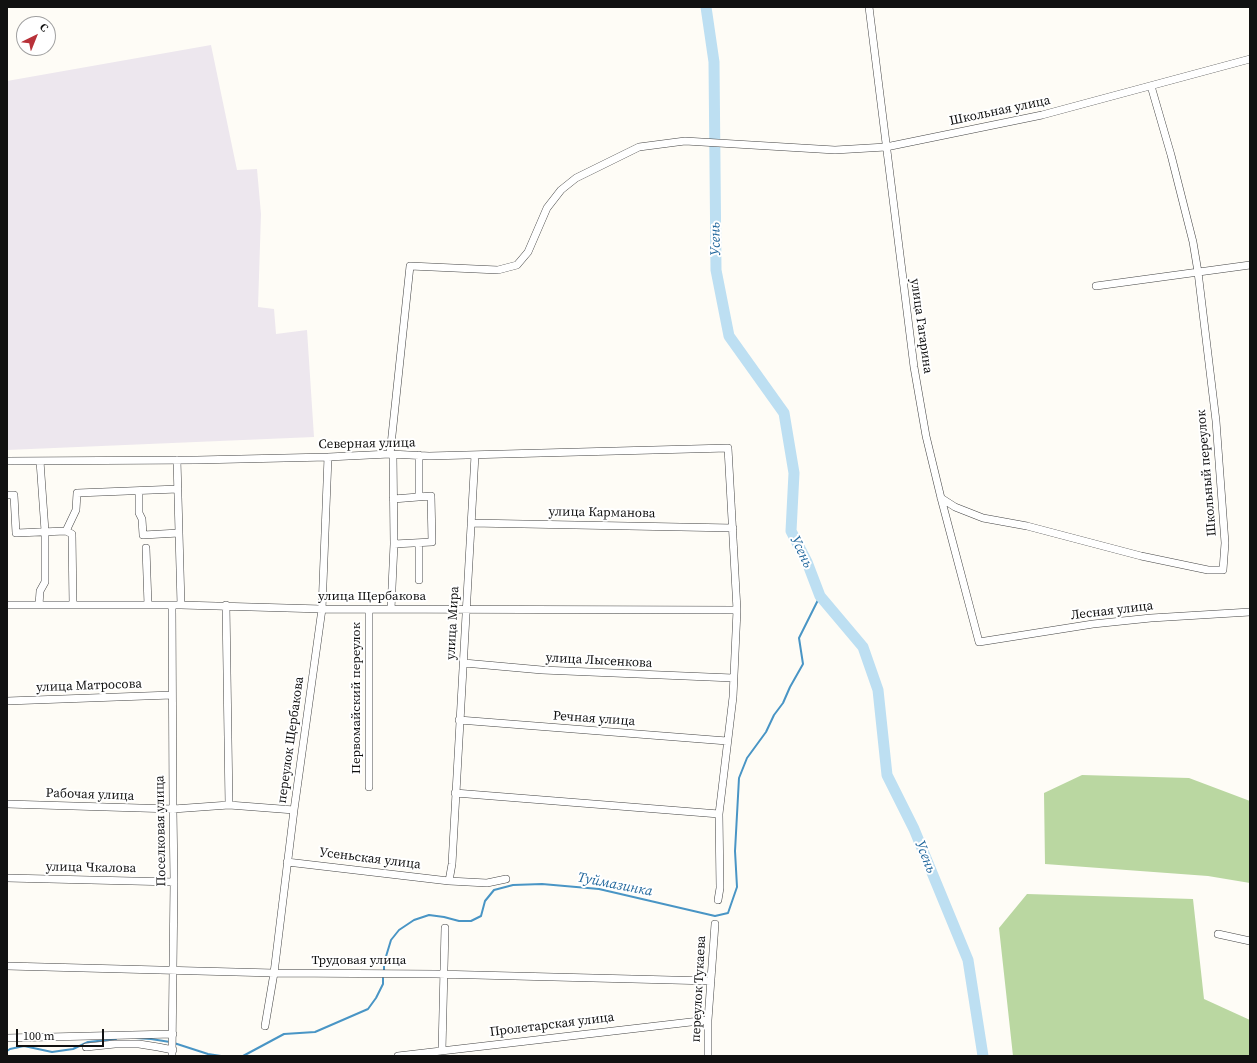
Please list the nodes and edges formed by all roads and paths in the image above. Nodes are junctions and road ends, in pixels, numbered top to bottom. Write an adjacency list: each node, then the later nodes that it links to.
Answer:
1 (869, 7): 4 (street, улица Гагарина)
2 (1250, 59): 3 (street, Школьная улица)
3 (1151, 86): 4 (street, Школьная улица); 6 (street, Школьный переулок)
4 (886, 147): 8 (street, Школьная улица); 19 (street, улица Гагарина)
5 (1250, 265): 6 (street)
6 (1198, 272): 7 (street); 19 (street, Школьный переулок)
7 (1096, 286)
8 (392, 454): 9 (street, Северная улица); 11 (street, Северная улица); 20 (street)
9 (419, 455): 10 (street, Северная улица); 18 (street)
10 (475, 455): 21 (street, улица Мира); 22 (street, Северная улица)
11 (328, 457): 12 (street, Северная улица); 37 (street, переулок Щербакова)
12 (177, 460): 14 (street, Северная улица); 15 (street)
13 (7, 461): 14 (street, Северная улица)
14 (40, 461): 24 (street)
15 (178, 489): 16 (street); 25 (street)
16 (139, 491): 23 (street); 25 (street)
17 (7, 495): 24 (street)
18 (419, 497): 20 (street); 26 (street)
19 (941, 498): 43 (street, улица Гагарина)
20 (393, 499): 27 (street)
21 (471, 523): 22 (street, улица Карманова); 40 (street, улица Мира)
22 (733, 528): 41 (street)
23 (66, 531): 24 (street); 32 (street)
24 (45, 532): 31 (street)
25 (179, 533): 35 (street)
26 (419, 543): 27 (street); 29 (street)
27 (394, 544): 39 (street)
28 (146, 548): 33 (street)
29 (419, 580)
30 (7, 605): 31 (street, улица Щербакова)
31 (39, 605): 32 (street, улица Щербакова)
32 (72, 605): 33 (street, улица Щербакова)
33 (148, 605): 34 (street, улица Щербакова)
34 (172, 605): 35 (street, улица Щербакова); 46 (street, Поселковая улица)
35 (181, 605): 36 (street, улица Щербакова)
36 (226, 605): 37 (street, улица Щербакова); 53 (street)
37 (322, 609): 38 (street, улица Щербакова); 55 (street, переулок Щербакова)
38 (369, 609): 39 (street, улица Щербакова); 50 (street, Первомайский переулок)
39 (391, 610): 40 (street, улица Щербакова)
40 (465, 610): 41 (street, улица Щербакова); 44 (street, улица Мира)
41 (737, 610): 45 (street)
42 (1250, 612): 43 (street, Лесная улица)
43 (979, 642)
44 (464, 664): 45 (street, улица Лысенкова); 48 (street, улица Мира)
45 (733, 678): 49 (street)
46 (172, 695): 47 (street, улица Матросова); 54 (street, Поселковая улица)
47 (7, 701)
48 (459, 720): 49 (street, Речная улица); 51 (street, улица Мира)
49 (727, 741): 56 (street)
50 (368, 788)
51 (455, 793): 56 (street); 60 (street, улица Мира)
52 (7, 804): 54 (street, Рабочая улица)
53 (229, 805): 54 (street, Рабочая улица); 55 (street, Рабочая улица)
54 (172, 809): 61 (street, Поселковая улица)
55 (294, 810): 57 (street, переулок Щербакова)
56 (719, 814): 62 (street)
57 (287, 862): 60 (street, Усеньская улица); 69 (street, переулок Щербакова)
58 (7, 878): 61 (street, улица Чкалова)
59 (506, 879): 60 (street, Усеньская улица)
60 (449, 881)
61 (174, 882): 68 (street, Поселковая улица)
62 (718, 900)
63 (715, 924): 71 (street, переулок Тукаева)
64 (445, 928): 70 (street)
65 (1218, 934): 66 (street)
66 (1250, 940)
67 (7, 966): 68 (street, Трудовая улица)
68 (173, 970): 69 (street, Трудовая улица); 75 (street, Поселковая улица)
69 (274, 973): 70 (street, Трудовая улица); 73 (street, переулок Щербакова)
70 (444, 974): 71 (street, Трудовая улица); 77 (street)
71 (711, 981): 72 (street, переулок Тукаева)
72 (708, 1020): 77 (street, Пролетарская улица); 79 (street, переулок Тукаева)
73 (265, 1026)
74 (7, 1038): 75 (street)
75 (173, 1045): 76 (street)
76 (86, 1047)
77 (442, 1050): 78 (street, Пролетарская улица)
78 (398, 1056)
79 (708, 1056)

